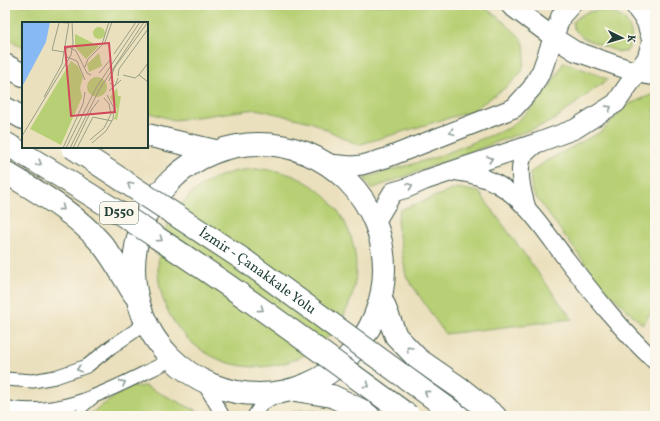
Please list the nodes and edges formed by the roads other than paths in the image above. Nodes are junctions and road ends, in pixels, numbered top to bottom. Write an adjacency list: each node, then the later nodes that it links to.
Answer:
1 (510, 5): 5 (main road)
2 (571, 5): 5 (main road)
3 (632, 7): 4 (main road); 8 (main road)
4 (655, 13)
5 (553, 37): 8 (main road); 16 (main road, one-way to 16)
6 (5, 65): 7 (highway)
7 (22, 74)
8 (646, 74): 13 (main road, one-way to 8)
9 (5, 108): 10 (highway)
10 (22, 117)
11 (148, 134): 15 (highway)
12 (5, 143): 35 (highway, İzmir - Çanakkale Yolu / D550, one-way to 35, bridge)
13 (538, 143): 17 (main road, one-way to 13); 19 (street)
14 (74, 148): 36 (highway, İzmir - Çanakkale Yolu / D550, one-way to 14, bridge)
15 (215, 151): 16 (highway); 21 (highway)
16 (328, 164): 20 (highway)
17 (453, 171): 19 (street); 20 (main road, one-way to 17)
18 (5, 172): 21 (highway, one-way to 21)
19 (527, 208): 24 (street)
20 (375, 222): 22 (highway)
21 (134, 294): 23 (highway)
22 (383, 304): 28 (highway); 37 (highway, one-way to 22)
23 (145, 324): 25 (highway); 26 (street, one-way to 26)
24 (653, 358)
25 (173, 359): 27 (highway); 29 (street, one-way to 25)
26 (5, 379)
27 (204, 384): 28 (highway); 32 (street)
28 (287, 391): 33 (street); 34 (highway)
29 (100, 395): 30 (street); 31 (lane)
30 (5, 407)
31 (75, 416)
32 (222, 416)
33 (254, 416)
34 (369, 416)
35 (409, 416)
36 (458, 416)
37 (495, 416)

